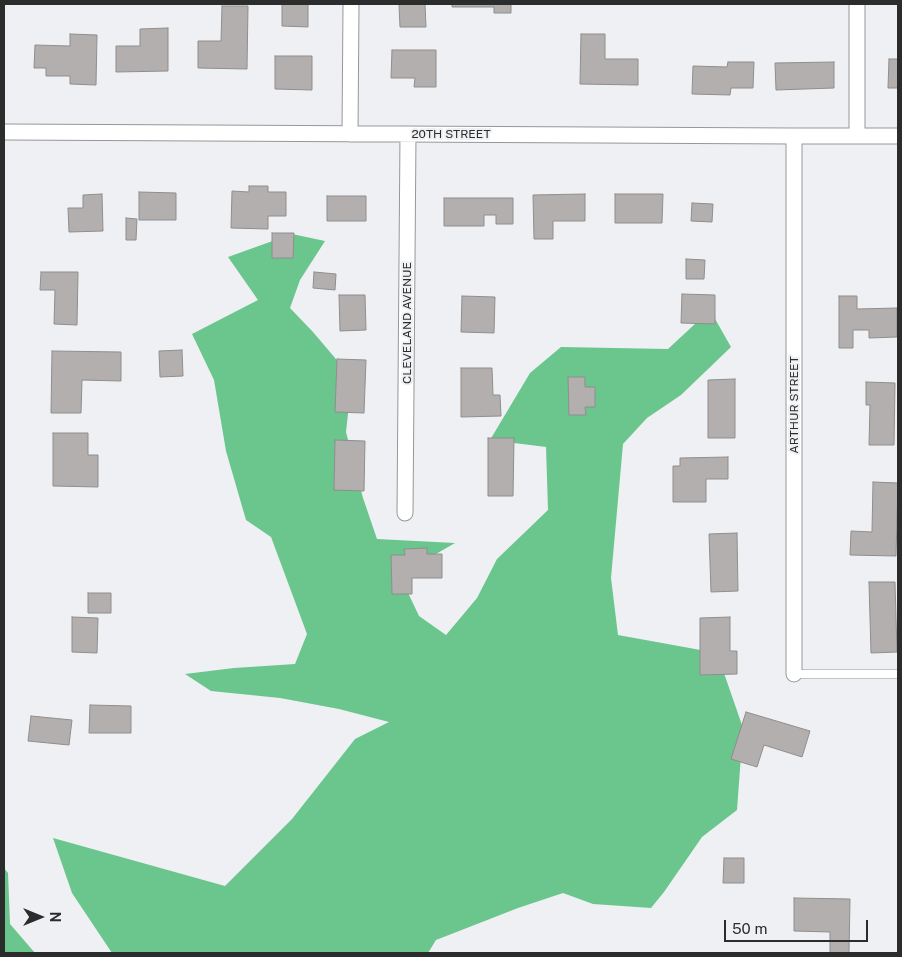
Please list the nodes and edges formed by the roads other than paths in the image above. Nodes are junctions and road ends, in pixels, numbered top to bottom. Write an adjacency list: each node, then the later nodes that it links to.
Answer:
1 (351, 4): 4 (street)
2 (857, 4): 6 (street)
3 (4, 132): 4 (street, 20TH STREET)
4 (350, 134): 5 (street, 20TH STREET)
5 (408, 134): 7 (street, 20TH STREET); 9 (street, CLEVELAND AVENUE)
6 (857, 135): 7 (street, 20TH STREET); 8 (street, 20TH STREET)
7 (794, 136): 10 (street, ARTHUR STREET)
8 (898, 136)
9 (405, 513)
10 (794, 674): 11 (lane)
11 (898, 674)

